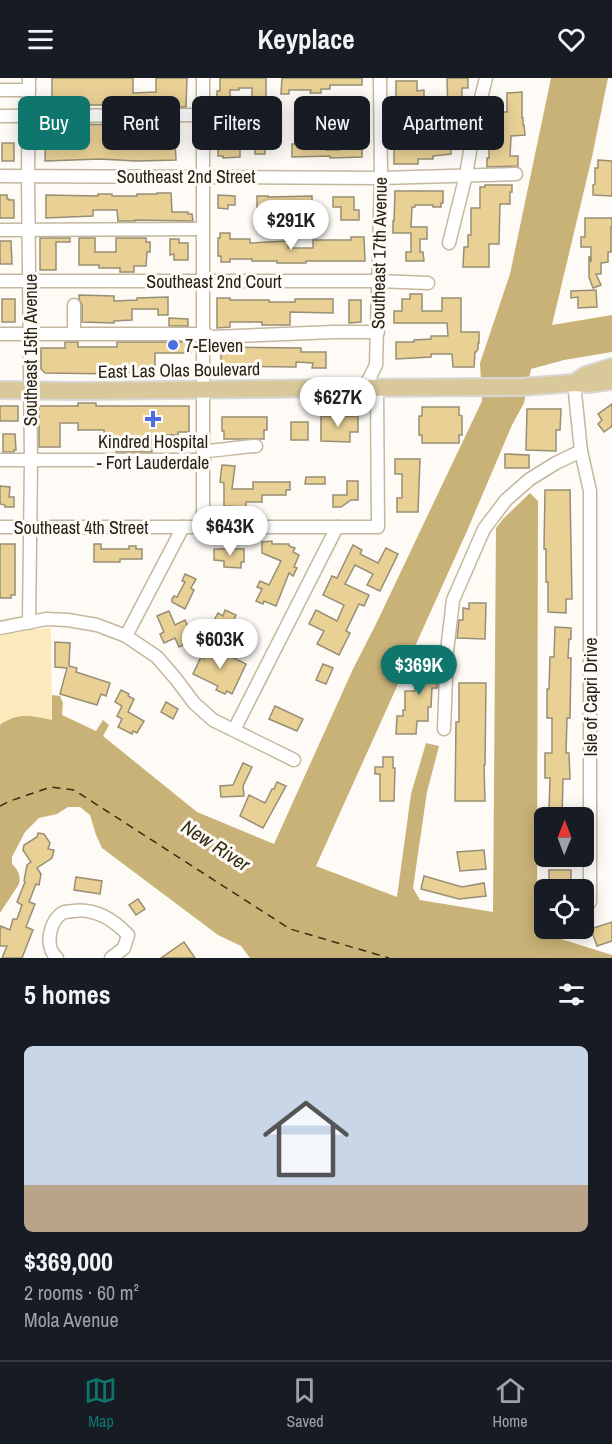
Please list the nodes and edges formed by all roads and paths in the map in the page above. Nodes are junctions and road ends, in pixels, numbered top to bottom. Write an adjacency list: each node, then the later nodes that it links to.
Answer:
1 (203, 78): 6 (street)
2 (380, 78): 18 (street, Southeast 17th Avenue)
3 (486, 78): 14 (street)
4 (29, 84): 5 (street)
5 (0, 90)
6 (203, 96)
7 (192, 115): 10 (street)
8 (0, 116): 9 (street)
9 (18, 116)
10 (90, 116)
11 (28, 150): 16 (street, Southeast 15th Avenue)
12 (203, 150): 17 (street)
13 (516, 174): 14 (street, Southeast 2nd Street)
14 (466, 175): 18 (street, Southeast 2nd Street); 22 (street)
15 (0, 176): 16 (street, Southeast 2nd Street)
16 (28, 176): 17 (street, Southeast 2nd Street); 20 (street, Southeast 15th Avenue)
17 (203, 176): 18 (street, Southeast 2nd Street); 21 (street)
18 (381, 178): 26 (street, Southeast 17th Avenue)
19 (0, 230): 20 (street)
20 (29, 230): 21 (street); 24 (street, Southeast 15th Avenue)
21 (203, 230): 25 (street)
22 (449, 243)
23 (0, 281): 24 (street, Southeast 2nd Court)
24 (29, 281): 25 (street, Southeast 2nd Court); 31 (street, Southeast 15th Avenue)
25 (203, 281): 26 (street, Southeast 2nd Court); 33 (street)
26 (378, 281): 27 (street, Southeast 2nd Court); 29 (street, Southeast 17th Avenue)
27 (428, 283)
28 (74, 305): 32 (street)
29 (378, 332): 33 (street); 37 (street, Southeast 17th Avenue)
30 (0, 334): 31 (street)
31 (30, 334): 32 (street); 40 (street, Southeast 15th Avenue)
32 (74, 334): 33 (street)
33 (204, 334): 38 (street)
34 (612, 367): 36 (main road, East Las Olas Boulevard)
35 (612, 381): 36 (main road, East Las Olas Boulevard)
36 (574, 383): 37 (main road, East Las Olas Boulevard); 42 (street, Isle of Capri Drive)
37 (370, 388): 38 (main road, East Las Olas Boulevard); 50 (street, Southeast 4th Street)
38 (204, 389): 40 (main road, East Las Olas Boulevard); 43 (street)
39 (0, 390): 40 (main road, East Las Olas Boulevard)
40 (30, 390): 45 (street, Southeast 15th Avenue)
41 (256, 446): 43 (street)
42 (581, 451): 54 (street); 57 (street, Isle of Capri Drive)
43 (204, 455): 45 (street); 49 (street)
44 (0, 460): 45 (street)
45 (30, 461): 47 (street, Southeast 15th Avenue)
46 (0, 527): 47 (street, Southeast 4th Street)
47 (30, 527): 48 (street, Southeast 4th Street); 51 (street, Southeast 15th Avenue)
48 (183, 527): 49 (street, Southeast 4th Street); 53 (street)
49 (203, 527): 50 (street, Southeast 4th Street)
50 (336, 527): 55 (street)
51 (29, 622): 52 (street); 53 (street)
52 (0, 628)
53 (126, 636): 55 (street)
54 (444, 729)
55 (234, 730): 56 (street)
56 (294, 760)
57 (590, 879)
58 (57, 958): 59 (street)
59 (111, 958)

